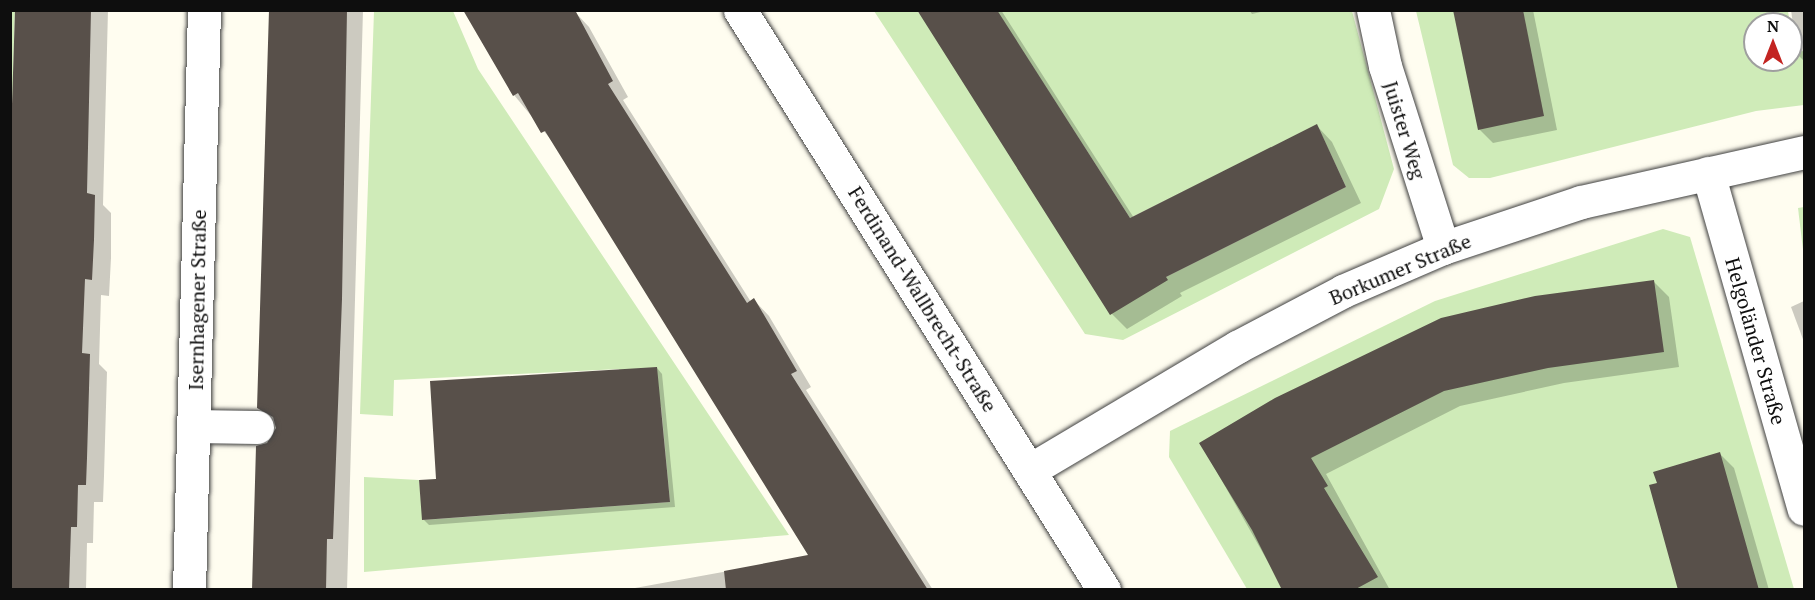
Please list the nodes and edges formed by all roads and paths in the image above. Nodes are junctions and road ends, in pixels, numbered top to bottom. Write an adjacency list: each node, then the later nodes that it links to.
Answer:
1 (204, 10): 7 (street, Isernhagener Straße)
2 (740, 10): 9 (street, Ferdinand-Wallbrecht-Straße)
3 (1373, 10): 6 (street, Juister Weg)
4 (1804, 152): 5 (street, Borkumer Straße)
5 (1708, 172): 6 (street, Borkumer Straße); 10 (street, Helgoländer Straße)
6 (1443, 248): 9 (street, Borkumer Straße)
7 (194, 426): 8 (street); 11 (street, Isernhagener Straße)
8 (257, 427)
9 (1030, 470): 12 (street, Ferdinand-Wallbrecht-Straße)
10 (1804, 509)
11 (189, 590)
12 (1104, 590)

